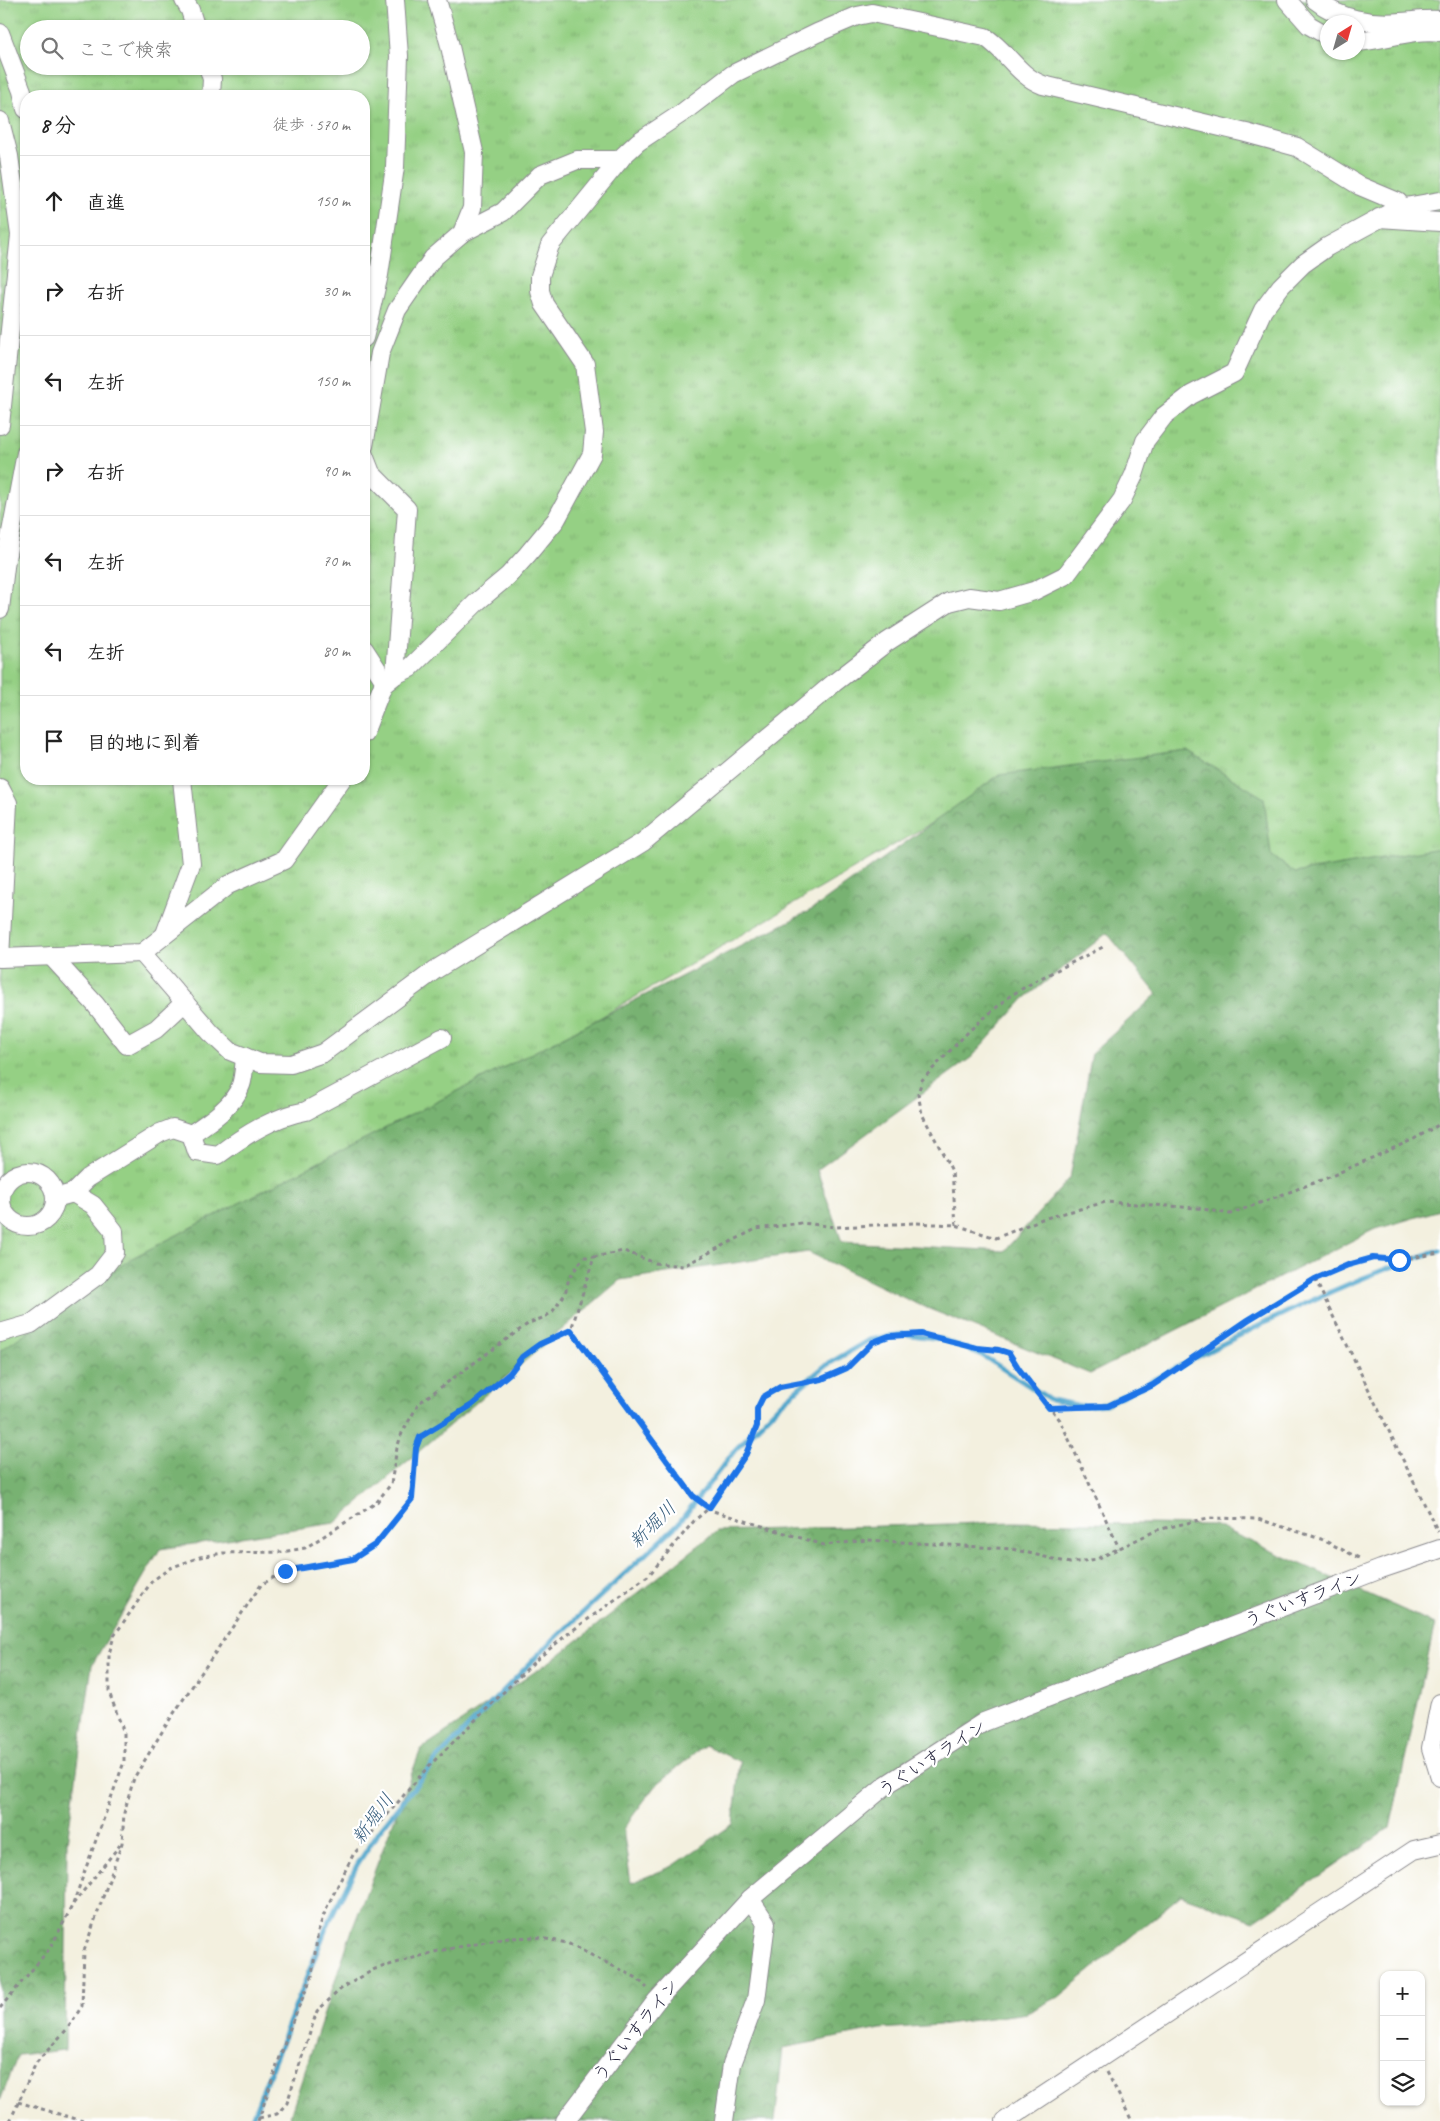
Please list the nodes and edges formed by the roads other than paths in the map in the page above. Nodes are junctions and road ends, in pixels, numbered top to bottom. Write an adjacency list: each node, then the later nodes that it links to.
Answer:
1 (184, 0): 6 (street)
2 (395, 0): 22 (street)
3 (437, 0): 21 (street)
4 (1287, 0): 8 (street)
5 (1315, 0): 7 (street)
6 (193, 20)
7 (1440, 20)
8 (1320, 31)
9 (1440, 32): 11 (street)
10 (0, 33): 13 (street)
11 (1365, 41)
12 (211, 75): 14 (street)
13 (22, 90)
14 (211, 90)
15 (0, 121): 24 (street)
16 (620, 160): 18 (street); 21 (street); 29 (street)
17 (1440, 201): 18 (street)
18 (1399, 208): 19 (street)
19 (1379, 218): 20 (street); 40 (street)
20 (1440, 222)
21 (462, 232): 23 (street)
22 (370, 313)
23 (370, 411)
24 (0, 425)
25 (370, 470): 29 (street)
26 (20, 485): 27 (street)
27 (0, 609)
28 (370, 658): 29 (street)
29 (389, 680): 30 (street)
30 (370, 720)
31 (183, 785): 34 (street)
32 (338, 785): 34 (street)
33 (0, 788): 37 (street)
34 (165, 934): 35 (street)
35 (142, 953): 36 (street); 38 (street)
36 (51, 956): 37 (street); 38 (street)
37 (0, 958)
38 (185, 1002): 40 (street)
39 (442, 1038): 41 (street)
40 (245, 1057): 41 (street)
41 (191, 1134): 42 (street)
42 (72, 1194): 43 (street); 45 (street)
43 (55, 1198): 44 (street); 44 (street)
44 (0, 1199)
45 (0, 1333)
46 (1440, 1549): 50 (street, うぐいすライン)
47 (1440, 1703): 48 (street)
48 (1440, 1777)
49 (1440, 1844): 53 (street)
50 (750, 1899): 51 (street, うぐいすライン); 52 (street)
51 (565, 2121)
52 (724, 2121)
53 (1005, 2121)

